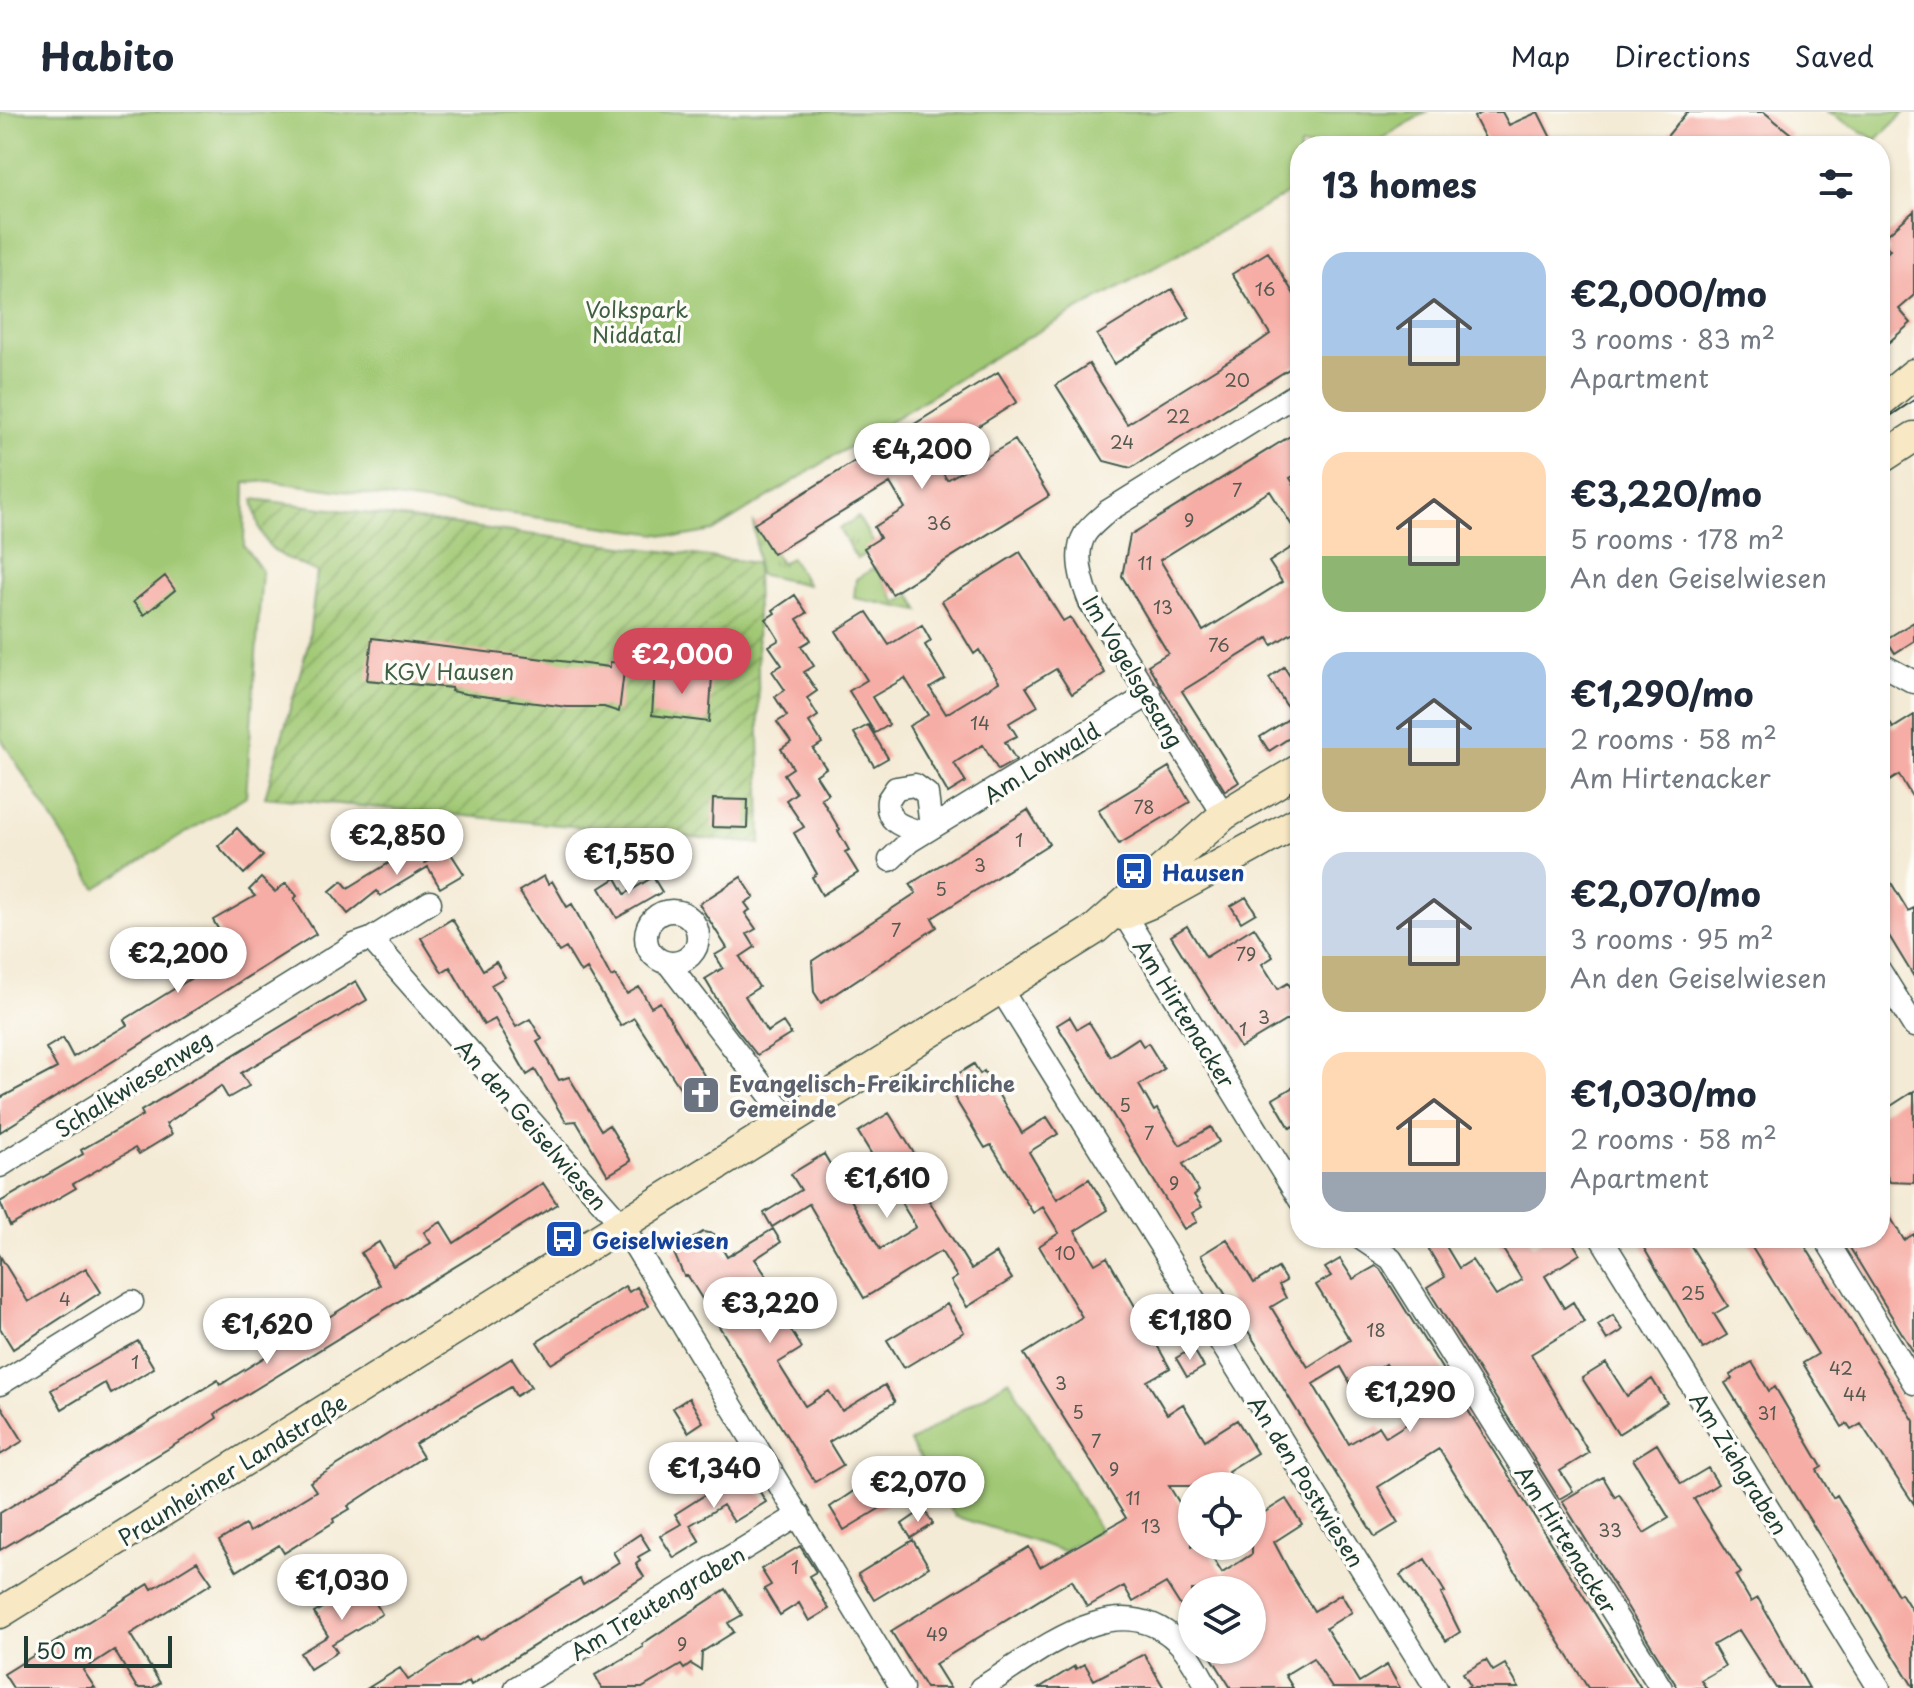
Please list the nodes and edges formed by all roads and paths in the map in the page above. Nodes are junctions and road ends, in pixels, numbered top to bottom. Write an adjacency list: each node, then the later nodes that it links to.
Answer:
1 (1914, 374): 2 (main road)
2 (1890, 394)
3 (1290, 398): 8 (street, Im Vogelsgesang)
4 (1914, 437): 5 (main road)
5 (1890, 453)
6 (1890, 669): 7 (street)
7 (1914, 682)
8 (1150, 694): 10 (street, Im Vogelsgesang); 13 (street, Am Lohwald)
9 (1290, 775): 10 (main road, Praunheimer Landstraße)
10 (1224, 815): 12 (main road); 15 (main road, Praunheimer Landstraße)
11 (1290, 827): 12 (main road, Praunheimer Landstraße)
12 (1273, 838): 15 (main road, Praunheimer Landstraße)
13 (890, 860)
14 (430, 902): 16 (street, Schalkwiesenweg)
15 (1116, 915): 19 (main road, Praunheimer Landstraße); 23 (street, Am Hirtenacker)
16 (371, 939): 22 (street, Schalkwiesenweg); 24 (street, An den Geiselwiesen)
17 (668, 963): 21 (street)
18 (1890, 987): 20 (street)
19 (1000, 988): 21 (main road, Praunheimer Landstraße); 37 (street, An den Postwiesen)
20 (1914, 1026)
21 (789, 1120): 24 (main road, Praunheimer Landstraße)
22 (0, 1166)
23 (1290, 1185)
24 (623, 1226): 31 (street, An den Geiselwiesen); 32 (main road, Praunheimer Landstraße)
25 (1375, 1248): 38 (street, Am Hirtenacker)
26 (1607, 1248): 39 (street, Am Ziehgraben)
27 (1831, 1248): 29 (street)
28 (132, 1302): 30 (street)
29 (1914, 1383)
30 (0, 1384)
31 (799, 1515): 33 (street, Am Treutengraben); 34 (street, An den Geiselwiesen)
32 (0, 1613)
33 (516, 1688)
34 (902, 1688)
35 (981, 1688): 36 (street)
36 (1208, 1688)
37 (1436, 1688)
38 (1661, 1688)
39 (1879, 1688)

